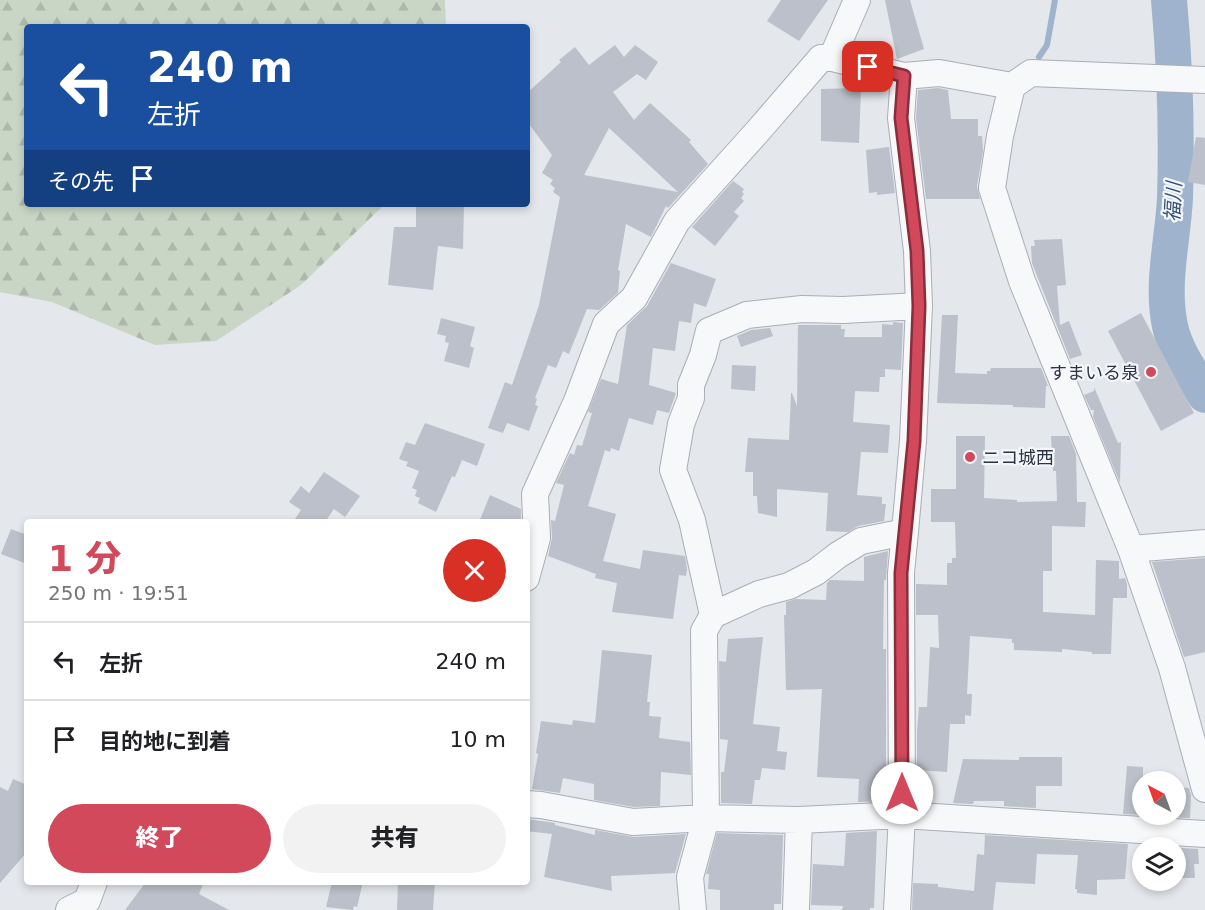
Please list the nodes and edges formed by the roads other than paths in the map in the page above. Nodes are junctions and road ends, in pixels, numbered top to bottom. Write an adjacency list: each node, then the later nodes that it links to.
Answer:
1 (857, 0): 2 (street)
2 (832, 58): 3 (street); 10 (street)
3 (904, 76): 5 (street); 6 (street)
4 (1186, 80): 5 (street)
5 (1012, 86): 9 (street)
6 (919, 306): 7 (street); 11 (street)
7 (905, 532): 11 (street); 14 (street)
8 (1205, 543): 9 (street)
9 (1131, 549): 12 (street)
10 (530, 563)
11 (713, 615): 15 (street)
12 (1205, 789)
13 (530, 804): 15 (street)
14 (903, 815): 16 (street); 17 (street); 22 (street)
15 (706, 818): 16 (street); 20 (street)
16 (799, 820): 21 (street)
17 (1205, 834)
18 (93, 885): 19 (street)
19 (69, 910)
20 (693, 910)
21 (796, 910)
22 (897, 910)

